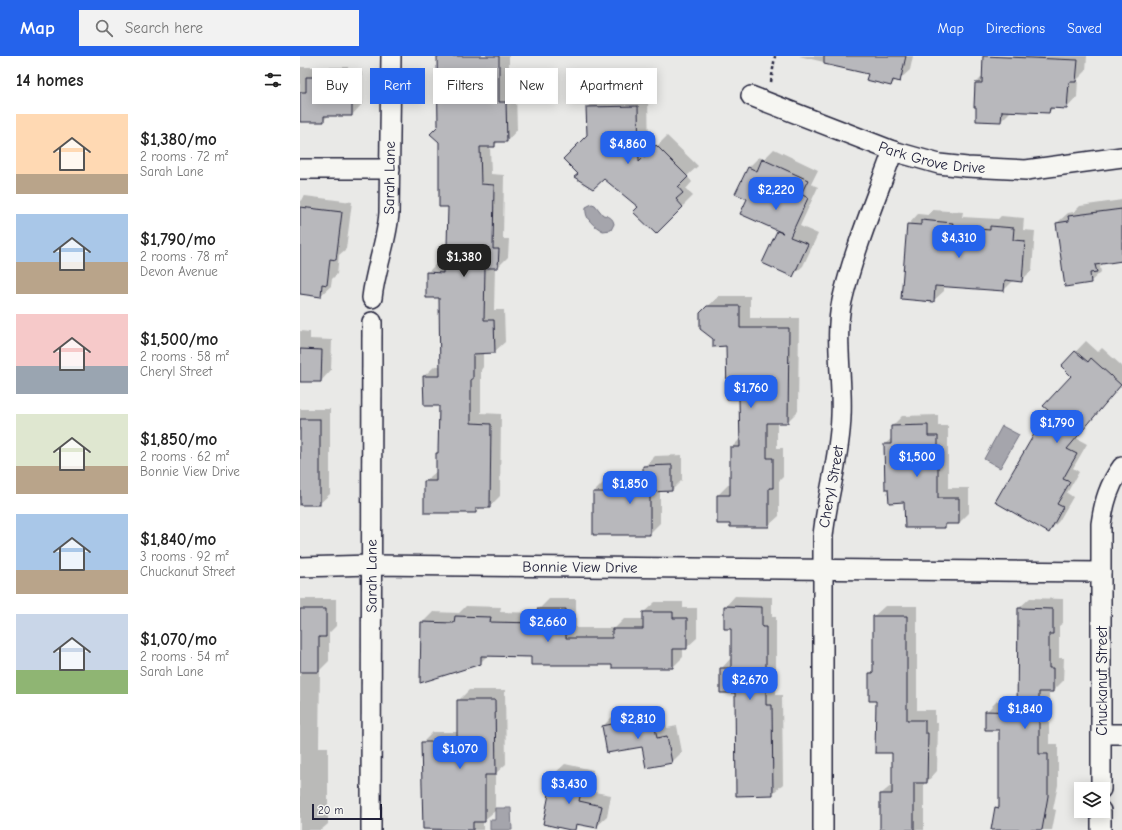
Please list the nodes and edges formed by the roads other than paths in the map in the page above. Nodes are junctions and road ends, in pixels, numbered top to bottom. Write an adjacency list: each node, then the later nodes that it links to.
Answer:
1 (391, 56): 6 (street, Sarah Lane)
2 (751, 96): 3 (street, Park Grove Drive)
3 (892, 151): 4 (street, Park Grove Drive); 12 (street, Cheryl Street)
4 (1122, 157)
5 (300, 169): 6 (street)
6 (390, 169): 7 (street, Sarah Lane)
7 (372, 298)
8 (372, 322): 10 (street, Sarah Lane)
9 (1122, 467): 13 (street, Chuckanut Street)
10 (371, 565): 11 (street, Bonnie View Drive); 12 (street, Bonnie View Drive); 18 (street, Sarah Lane)
11 (300, 567)
12 (822, 569): 13 (street, Bonnie View Drive); 19 (street, Cheryl Street)
13 (1101, 572): 14 (street, Chuckanut Street)
14 (1102, 734): 15 (street); 16 (street, Chuckanut Street)
15 (1122, 734)
16 (1101, 782)
17 (1101, 818): 20 (street)
18 (370, 830)
19 (823, 830)
20 (1101, 830)

